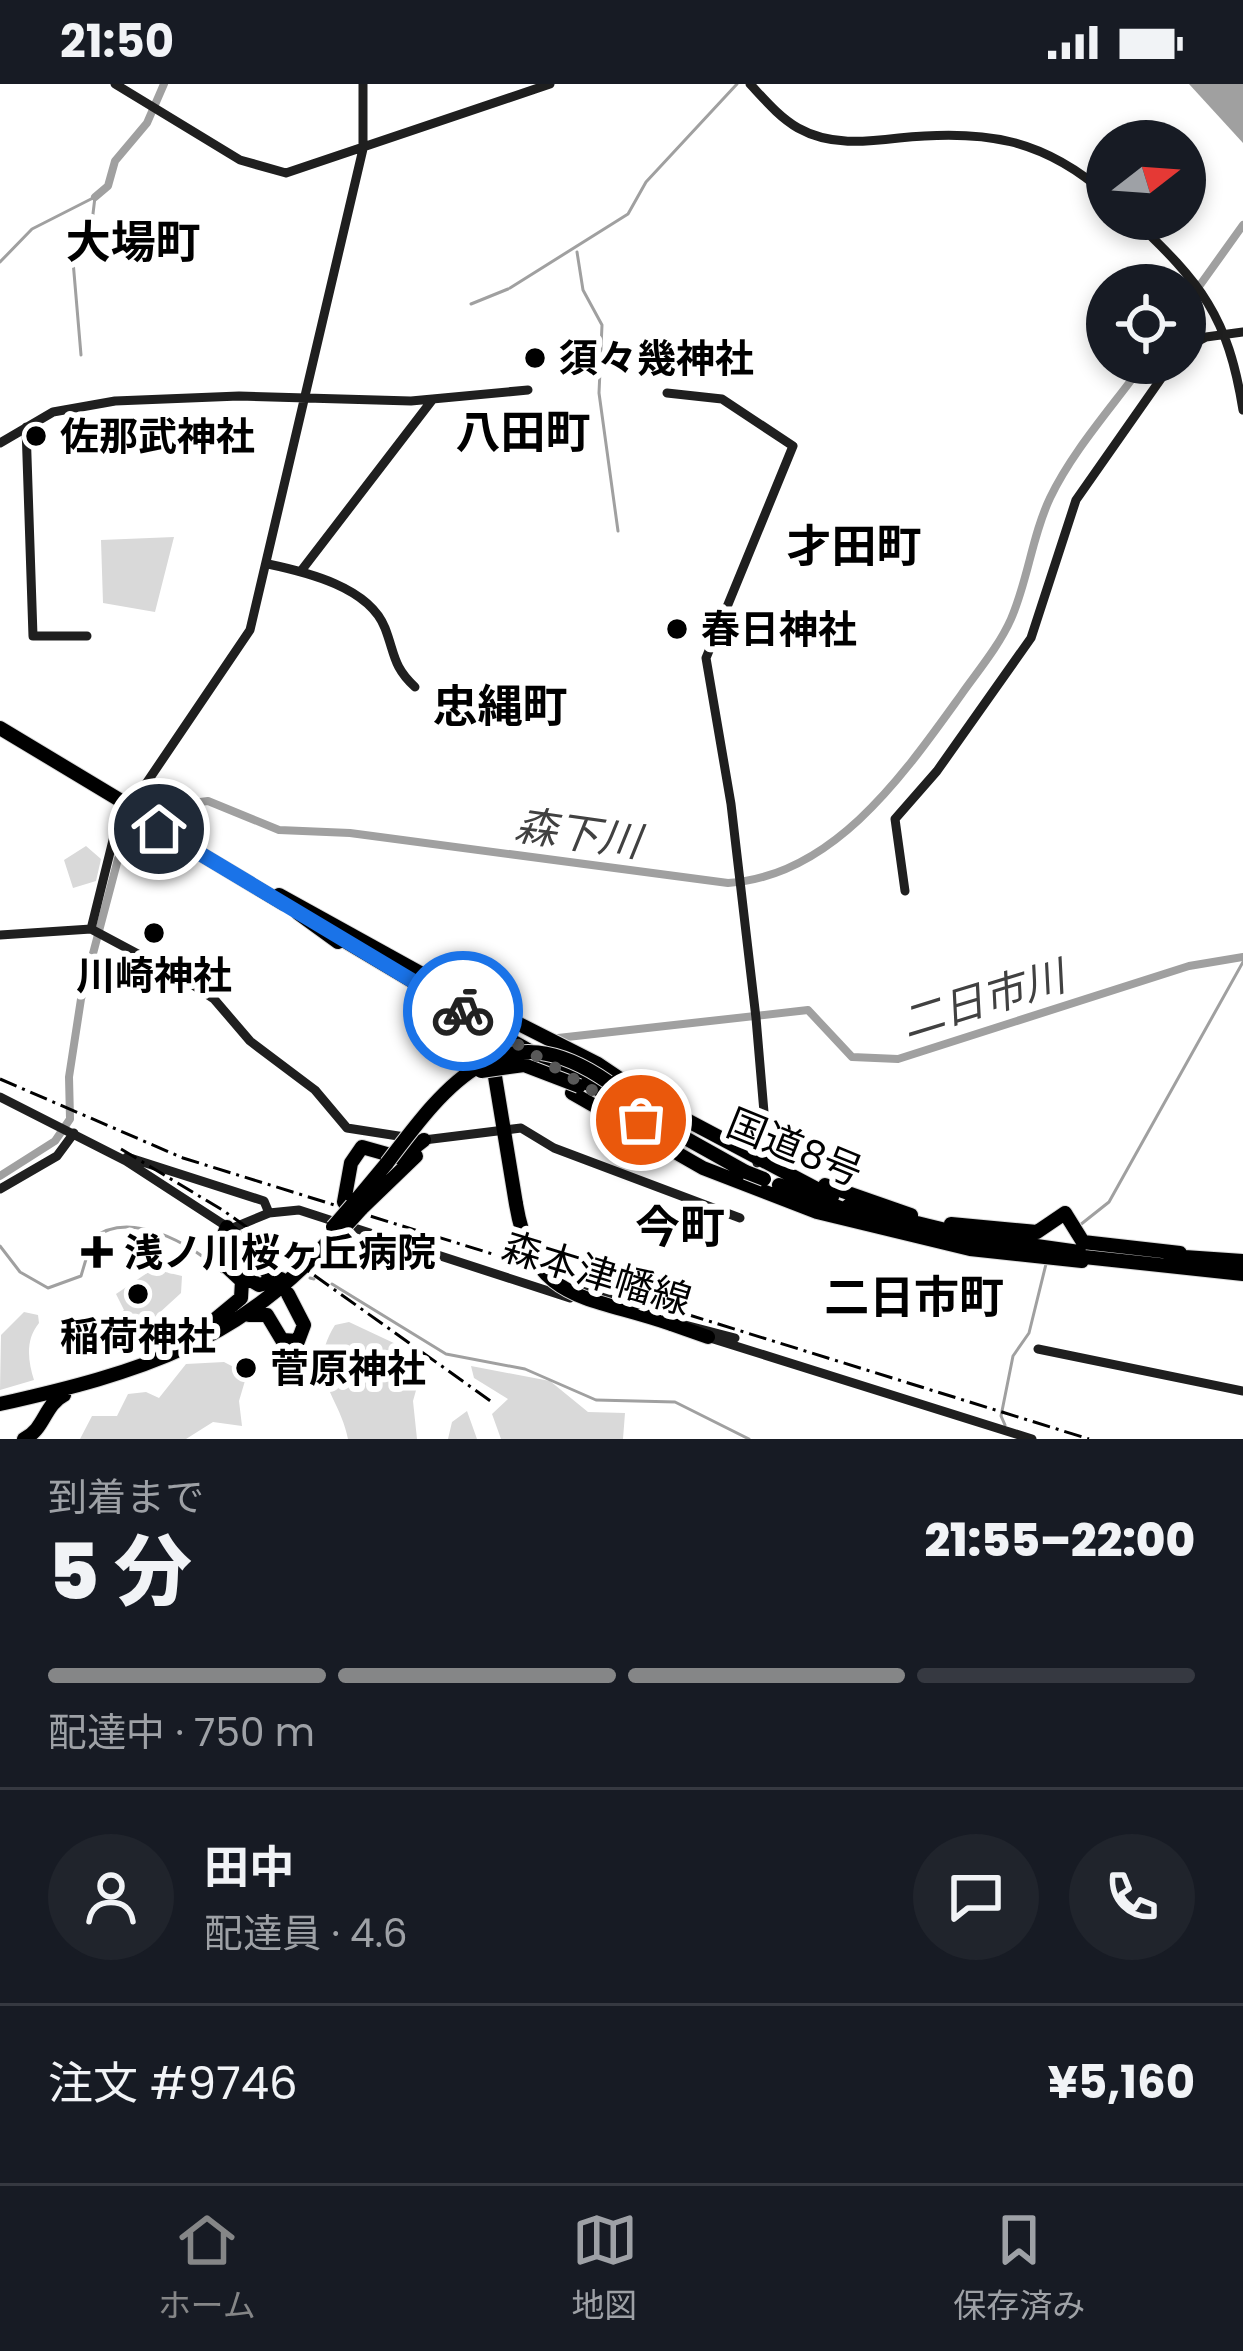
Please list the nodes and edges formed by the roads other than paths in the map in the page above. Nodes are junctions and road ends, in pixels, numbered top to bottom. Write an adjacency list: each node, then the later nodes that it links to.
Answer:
1 (363, 84): 5 (street)
2 (550, 84): 5 (street)
3 (750, 84): 6 (street)
4 (118, 85): 5 (street)
5 (363, 149): 14 (street)
6 (1086, 178)
7 (1154, 240): 9 (street)
8 (1243, 332): 9 (street)
9 (1227, 334): 10 (street); 16 (street)
10 (1206, 341)
11 (1157, 384): 25 (street)
12 (528, 390): 15 (street)
13 (667, 393): 41 (street)
14 (307, 398): 15 (street); 17 (street); 19 (street)
15 (433, 399): 20 (street)
16 (1243, 410)
17 (26, 428): 18 (street); 21 (street)
18 (0, 443)
19 (268, 564): 20 (street); 28 (street)
20 (301, 572): 22 (street)
21 (88, 636)
22 (415, 687)
23 (0, 731): 24 (highway, 国道8号, bridge)
24 (161, 828): 26 (highway, 国道8号); 27 (highway, 国道8号)
25 (905, 890)
26 (279, 895): 30 (highway, 国道8号); 31 (highway)
27 (294, 910): 30 (highway, 国道8号); 32 (highway)
28 (91, 929): 29 (street); 37 (street)
29 (0, 935)
30 (413, 979): 33 (highway, 国道8号, bridge)
31 (454, 991): 32 (highway); 38 (highway)
32 (494, 1072): 35 (highway)
33 (577, 1084): 38 (highway, 国道8号); 40 (highway, bridge); 41 (highway, 国道8号); 41 (highway)
34 (0, 1097): 36 (street)
35 (503, 1127): 37 (street); 47 (street); 59 (highway, bridge)
36 (74, 1133): 42 (street); 49 (street)
37 (424, 1140): 44 (highway); 44 (highway)
38 (714, 1143): 40 (highway, bridge); 41 (highway, 国道8号)
39 (127, 1157): 45 (street)
40 (388, 1165): 44 (highway)
41 (754, 1174): 43 (highway); 46 (highway, 国道8号); 48 (highway)
42 (0, 1189)
43 (786, 1197): 46 (highway); 55 (highway)
44 (353, 1206): 50 (highway, bridge)
45 (269, 1213): 49 (street, 森本津幡線); 56 (street, 森本津幡線)
46 (866, 1214): 51 (highway, 国道8号); 52 (highway, 国道8号)
47 (740, 1218)
48 (1074, 1224): 51 (highway); 54 (highway)
49 (228, 1228): 58 (highway); 58 (highway); 64 (highway)
50 (335, 1229): 53 (highway); 58 (highway)
51 (941, 1231): 57 (highway, 国道8号)
52 (986, 1244): 55 (highway); 57 (highway, 国道8号)
53 (318, 1252): 63 (highway); 63 (highway)
54 (1180, 1253)
55 (1082, 1261): 57 (highway)
56 (468, 1264): 59 (street, 森本津幡線); 60 (street, 森本津幡線)
57 (1243, 1272)
58 (279, 1275): 64 (highway)
59 (678, 1324): 60 (highway); 61 (street, 森本津幡線)
60 (708, 1337): 69 (street, 森本津幡線)
61 (735, 1338)
62 (1038, 1349): 66 (street)
63 (165, 1359): 65 (highway)
64 (137, 1368): 67 (highway)
65 (114, 1378): 67 (highway); 68 (highway)
66 (1243, 1391)
67 (0, 1404): 68 (highway)
68 (27, 1434)
69 (1032, 1439)

